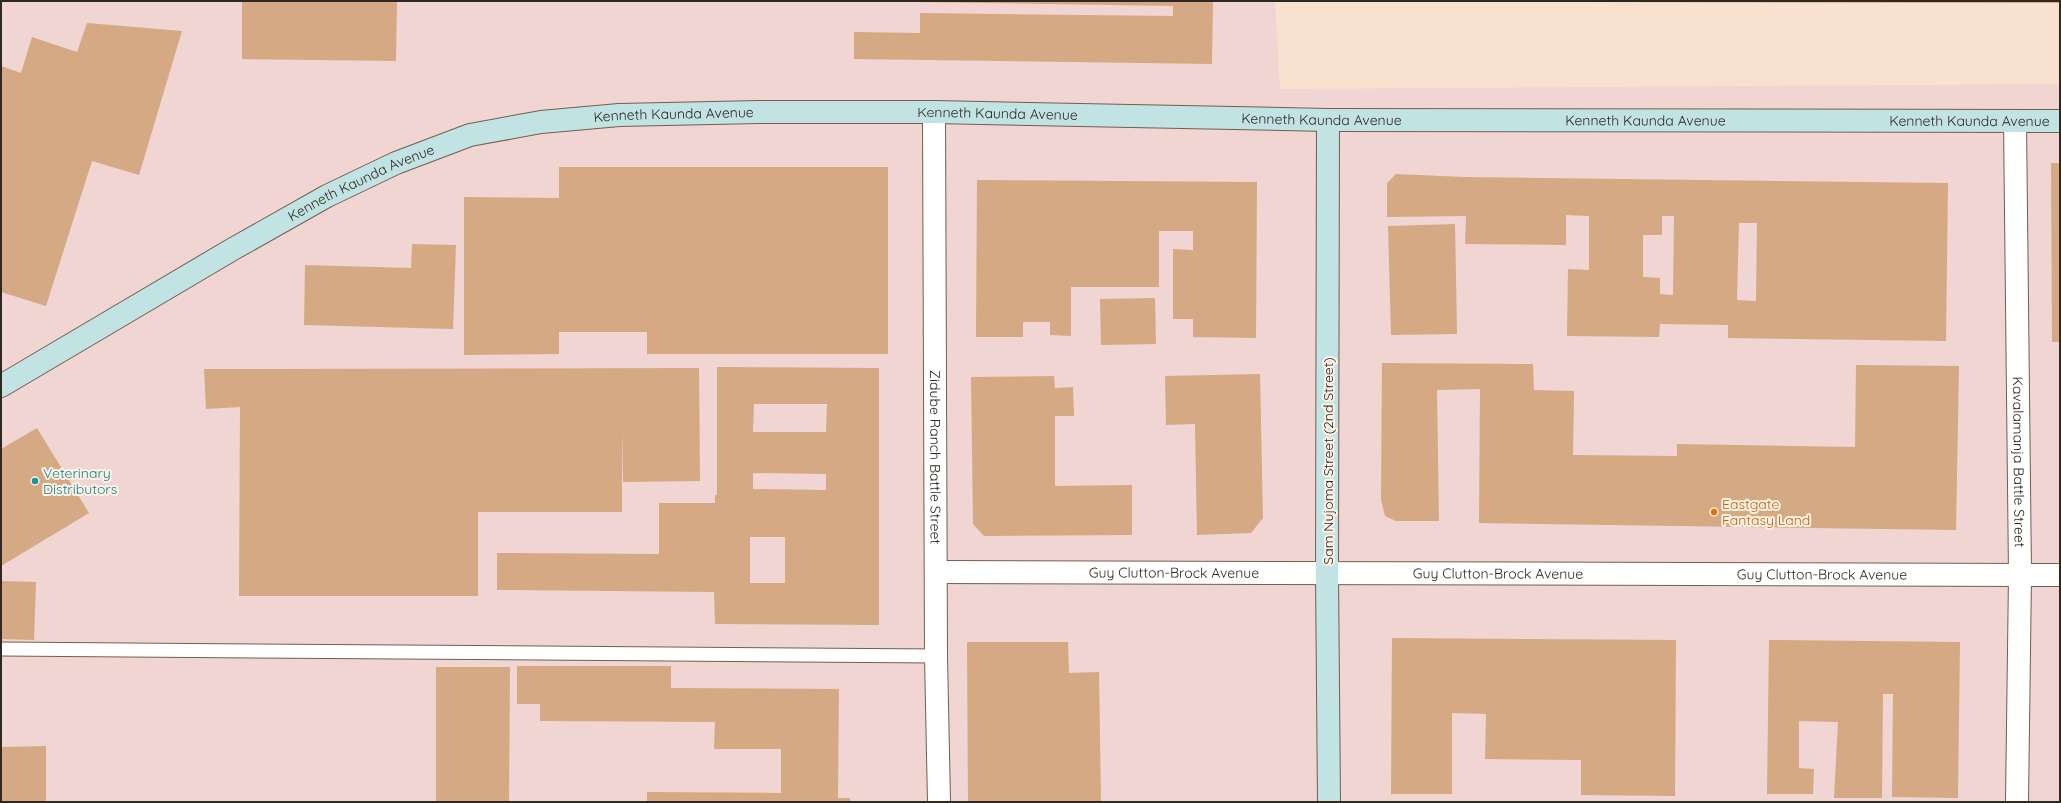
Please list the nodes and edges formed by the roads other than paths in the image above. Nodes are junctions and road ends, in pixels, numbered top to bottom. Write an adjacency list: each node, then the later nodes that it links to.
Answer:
1 (934, 112): 2 (main road, Kenneth Kaunda Avenue); 5 (main road, Kenneth Kaunda Avenue); 6 (street, Zidube Ranch Battle Street)
2 (1328, 120): 3 (main road, Kenneth Kaunda Avenue); 7 (main road, Sam Nujoma Street (2nd Street))
3 (2015, 121): 4 (main road, Kenneth Kaunda Avenue); 8 (street, Kavalamanja Battle Street)
4 (2060, 121)
5 (1, 386)
6 (937, 572): 7 (street, Guy Clutton-Brock Avenue); 11 (street, Zidube Ranch Battle Street)
7 (1327, 573): 8 (street, Guy Clutton-Brock Avenue); 13 (main road, Sam Nujoma Street (2nd Street))
8 (2020, 575): 9 (street, Guy Clutton-Brock Avenue); 14 (street, Kavalamanja Battle Street)
9 (2060, 575)
10 (1, 648): 11 (lane)
11 (936, 656): 12 (street, Zidube Ranch Battle Street)
12 (939, 802)
13 (1329, 802)
14 (2017, 802)

